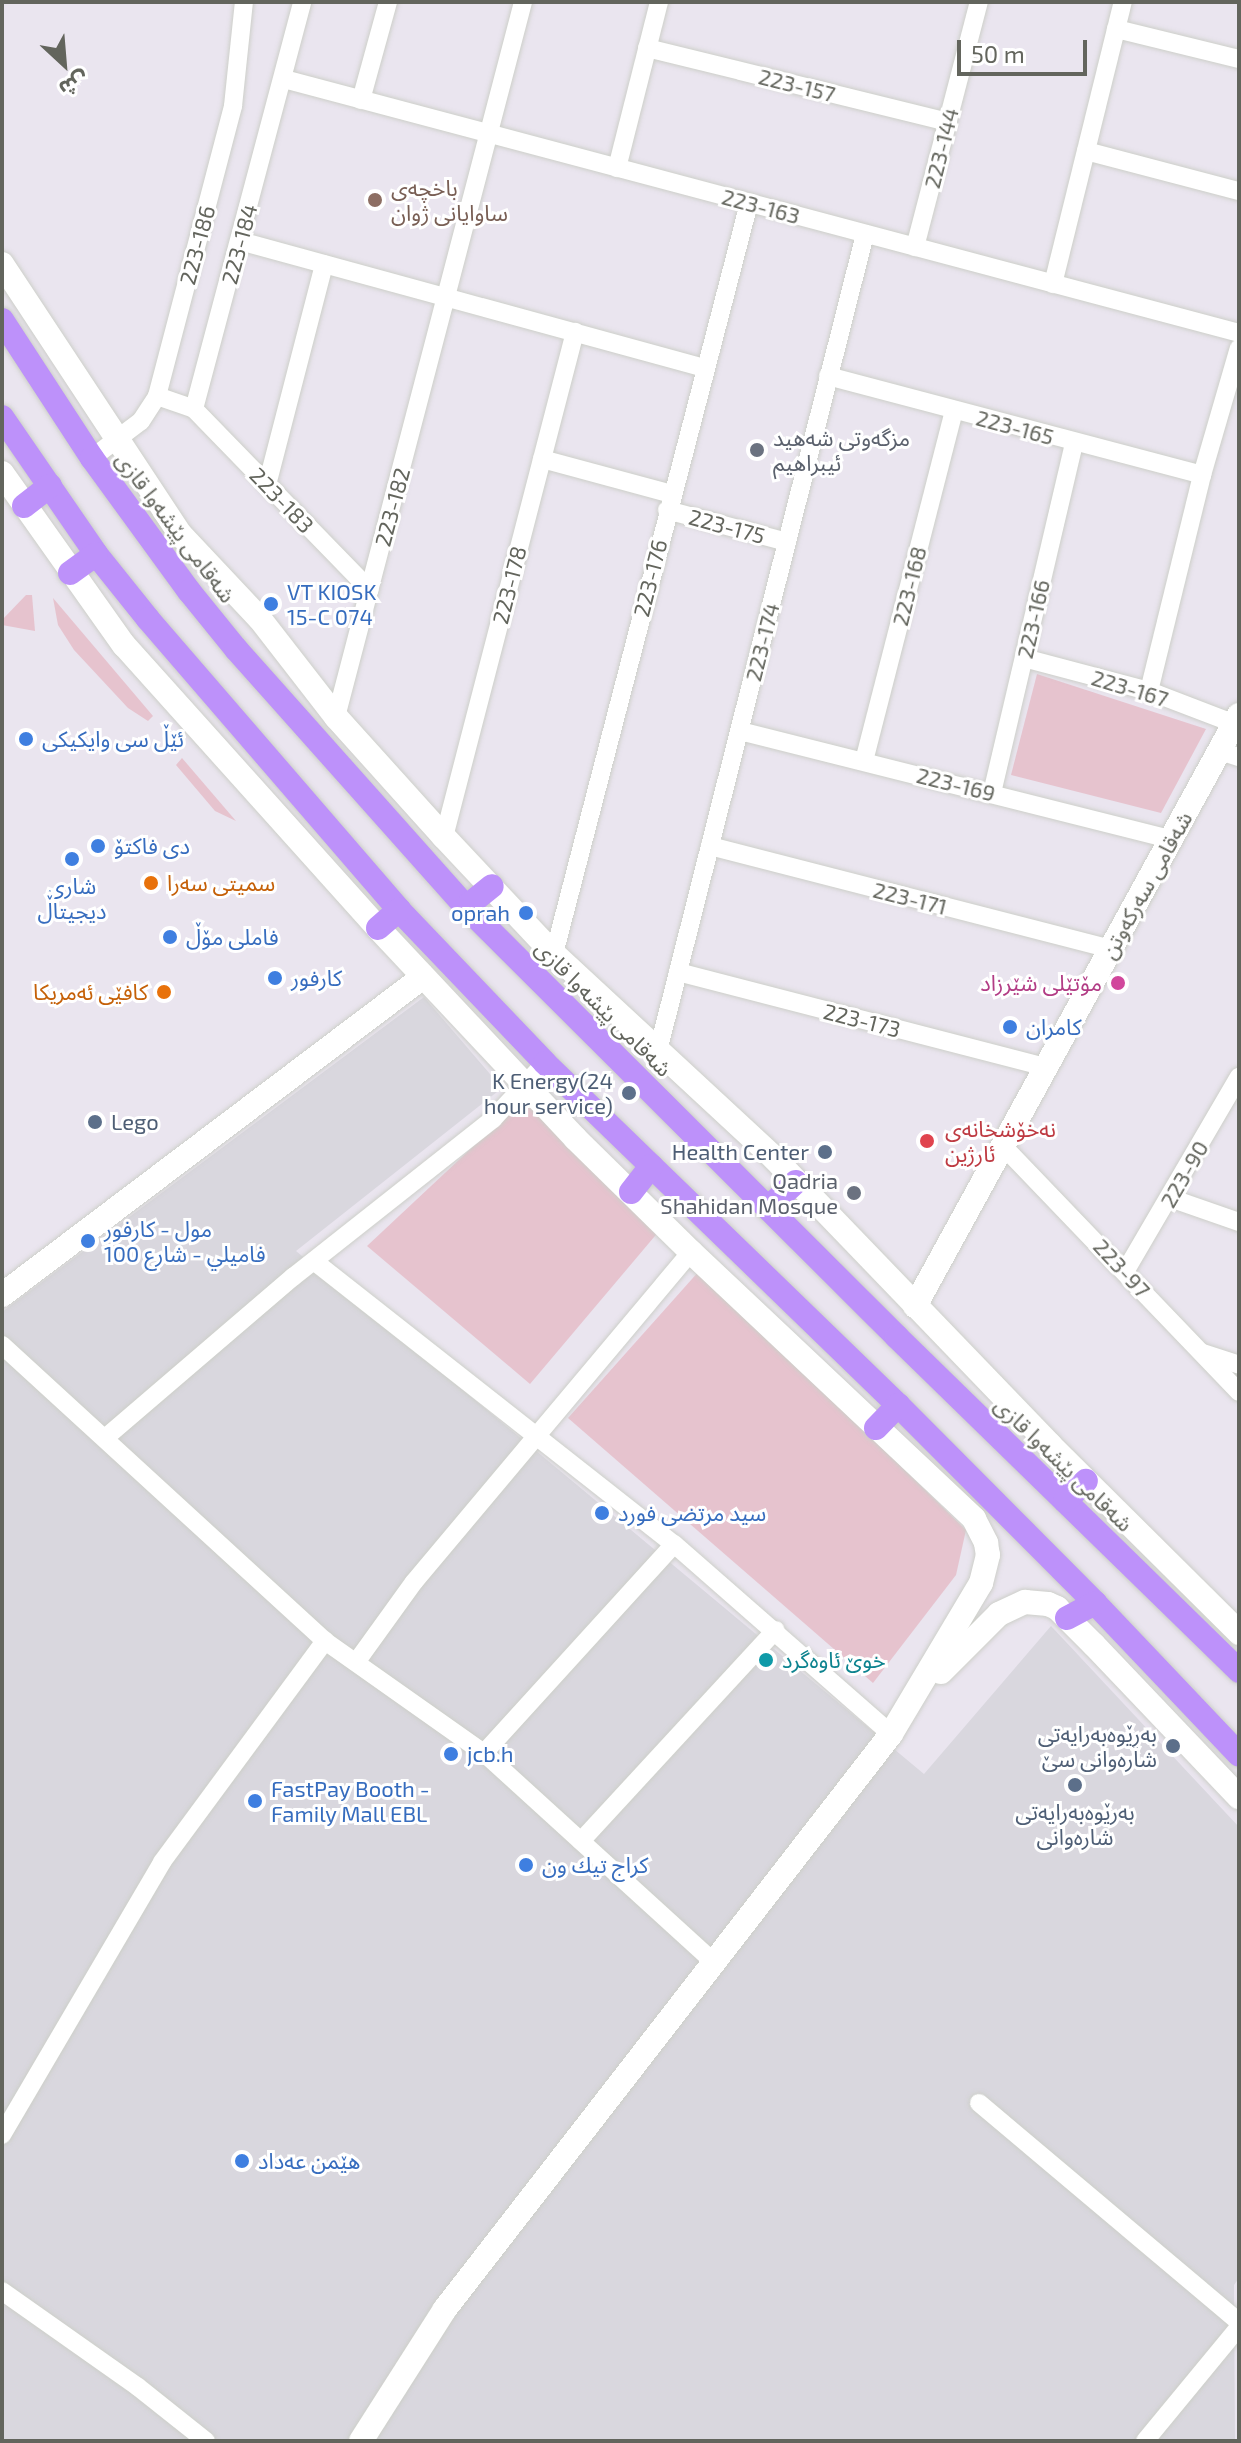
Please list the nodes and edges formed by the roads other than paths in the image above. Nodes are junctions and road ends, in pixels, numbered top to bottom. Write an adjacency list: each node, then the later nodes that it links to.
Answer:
1 (244, 2): 32 (street, 223-186)
2 (302, 2): 11 (street, 223-184)
3 (388, 2): 12 (street)
4 (523, 2): 14 (street, 223-182)
5 (659, 2): 9 (street)
6 (979, 2): 13 (street, 223-144)
7 (1123, 2): 8 (street)
8 (1116, 29): 10 (street); 15 (street)
9 (647, 48): 13 (street, 223-157); 16 (street)
10 (1239, 59)
11 (284, 79): 12 (street, 223-163); 20 (street, 223-184)
12 (361, 100): 14 (street, 223-163)
13 (948, 122): 21 (street, 223-144)
14 (490, 134): 16 (street, 223-163); 25 (street, 223-182)
15 (1086, 151): 17 (street); 24 (street)
16 (617, 168): 18 (street, 223-163)
17 (1239, 191)
18 (749, 203): 19 (street, 223-163); 30 (street, 223-176)
19 (865, 234): 21 (street, 223-163); 31 (street, 223-174)
20 (240, 241): 23 (street); 33 (street, 223-184)
21 (915, 247): 24 (street, 223-163)
22 (2, 264): 36 (street)
23 (324, 264): 25 (street); 42 (street)
24 (1053, 284): 28 (street, 223-163)
25 (448, 298): 27 (street); 49 (street, 223-182)
26 (2, 320): 38 (highway, شەقامی پێشەوا قازی)
27 (575, 332): 30 (street); 39 (street, 223-178)
28 (1239, 333)
29 (1239, 348): 41 (street)
30 (705, 368): 44 (street, 223-176)
31 (828, 376): 34 (street, 223-165); 46 (street, 223-174)
32 (157, 396): 33 (street); 36 (street, 223-186)
33 (194, 409): 42 (street, 223-183)
34 (954, 411): 37 (street, 223-165); 56 (street, 223-168)
35 (2, 417): 43 (highway)
36 (118, 443): 38 (street, 223-186); 52 (street)
37 (1074, 444): 41 (street, 223-165); 50 (street, 223-166)
38 (92, 458): 62 (highway, شەقامی پێشەوا قازی)
39 (542, 459): 44 (street, 223-175); 58 (street, 223-178)
40 (2, 473): 45 (street)
41 (1202, 475): 51 (street)
42 (267, 485): 49 (street, 223-183)
43 (50, 486): 45 (highway); 47 (highway)
44 (670, 502): 46 (street, 223-175); 66 (street, 223-176)
45 (24, 506): 48 (street)
46 (787, 542): 54 (street, 223-174)
47 (96, 554): 48 (highway); 63 (highway)
48 (70, 573): 64 (street)
49 (370, 590): 52 (street, 223-182)
50 (1024, 658): 51 (street, 223-167); 57 (street, 223-166)
51 (1149, 691): 53 (street, 223-167)
52 (336, 717): 58 (street)
53 (1237, 720): 55 (street, شەقامی سەرکەوتن)
54 (740, 731): 56 (street, 223-169); 60 (street, 223-174)
55 (1229, 754): 59 (street, شەقامی سەرکەوتن)
56 (864, 761): 57 (street, 223-169)
57 (992, 793): 59 (street, 223-169)
58 (444, 837): 61 (street)
59 (1171, 839): 65 (street, شەقامی سەرکەوتن)
60 (710, 846): 65 (street, 223-171); 67 (street, 223-174)
61 (492, 886): 62 (highway); 66 (street)
62 (466, 907): 79 (highway, شەقامی پێشەوا قازی)
63 (399, 910): 64 (highway); 70 (highway)
64 (378, 928): 68 (street)
65 (1111, 949): 71 (street, شەقامی سەرکەوتن)
66 (554, 954): 69 (street)
67 (678, 972): 69 (street, 223-174); 71 (street, 223-173)
68 (423, 977): 73 (street); 84 (street)
69 (658, 1051): 76 (street)
70 (545, 1063): 73 (street); 75 (highway)
71 (1046, 1067): 74 (street, شەقامی سەرکەوتن)
72 (1239, 1077): 78 (street, 223-90)
73 (525, 1085): 77 (street); 82 (street)
74 (1003, 1146): 83 (street, 223-97); 85 (street, شەقامی سەرکەوتن)
75 (651, 1166): 77 (highway); 90 (highway)
76 (796, 1182): 79 (highway); 85 (street)
77 (631, 1192): 81 (street)
78 (1170, 1198): 80 (street); 83 (street, 223-90)
79 (768, 1208): 95 (highway, شەقامی پێشەوا قازی)
80 (1239, 1222)
81 (691, 1252): 91 (street); 92 (street)
82 (315, 1262): 92 (street); 93 (street)
83 (1126, 1270): 87 (street, 223-97)
84 (2, 1295)
85 (915, 1306): 94 (street)
86 (2, 1345): 93 (street)
87 (1196, 1351): 88 (street); 89 (street, 223-97)
88 (1239, 1365)
89 (1239, 1392)
90 (898, 1405): 91 (highway); 97 (highway)
91 (876, 1428): 104 (street)
92 (534, 1437): 96 (street); 102 (street)
93 (105, 1438): 101 (street)
94 (1086, 1481): 95 (highway); 100 (street)
95 (1065, 1501): 103 (highway, شەقامی پێشەوا قازی)
96 (674, 1544): 99 (street); 106 (street)
97 (1095, 1603): 98 (highway); 105 (highway)
98 (1067, 1618): 104 (street); 107 (street)
99 (776, 1630): 104 (street); 108 (street)
100 (1239, 1633)
101 (325, 1641): 102 (street); 111 (street)
102 (357, 1661): 106 (street)
103 (1239, 1671)
104 (896, 1727): 109 (street)
105 (1233, 1747)
106 (484, 1753): 108 (street)
107 (1239, 1797)
108 (581, 1841): 109 (street)
109 (715, 1963): 115 (street)
110 (979, 2103): 113 (street)
111 (2, 2135)
112 (2, 2291): 114 (street)
113 (1239, 2324): 116 (street)
114 (206, 2441)
115 (361, 2441)
116 (1145, 2441)

